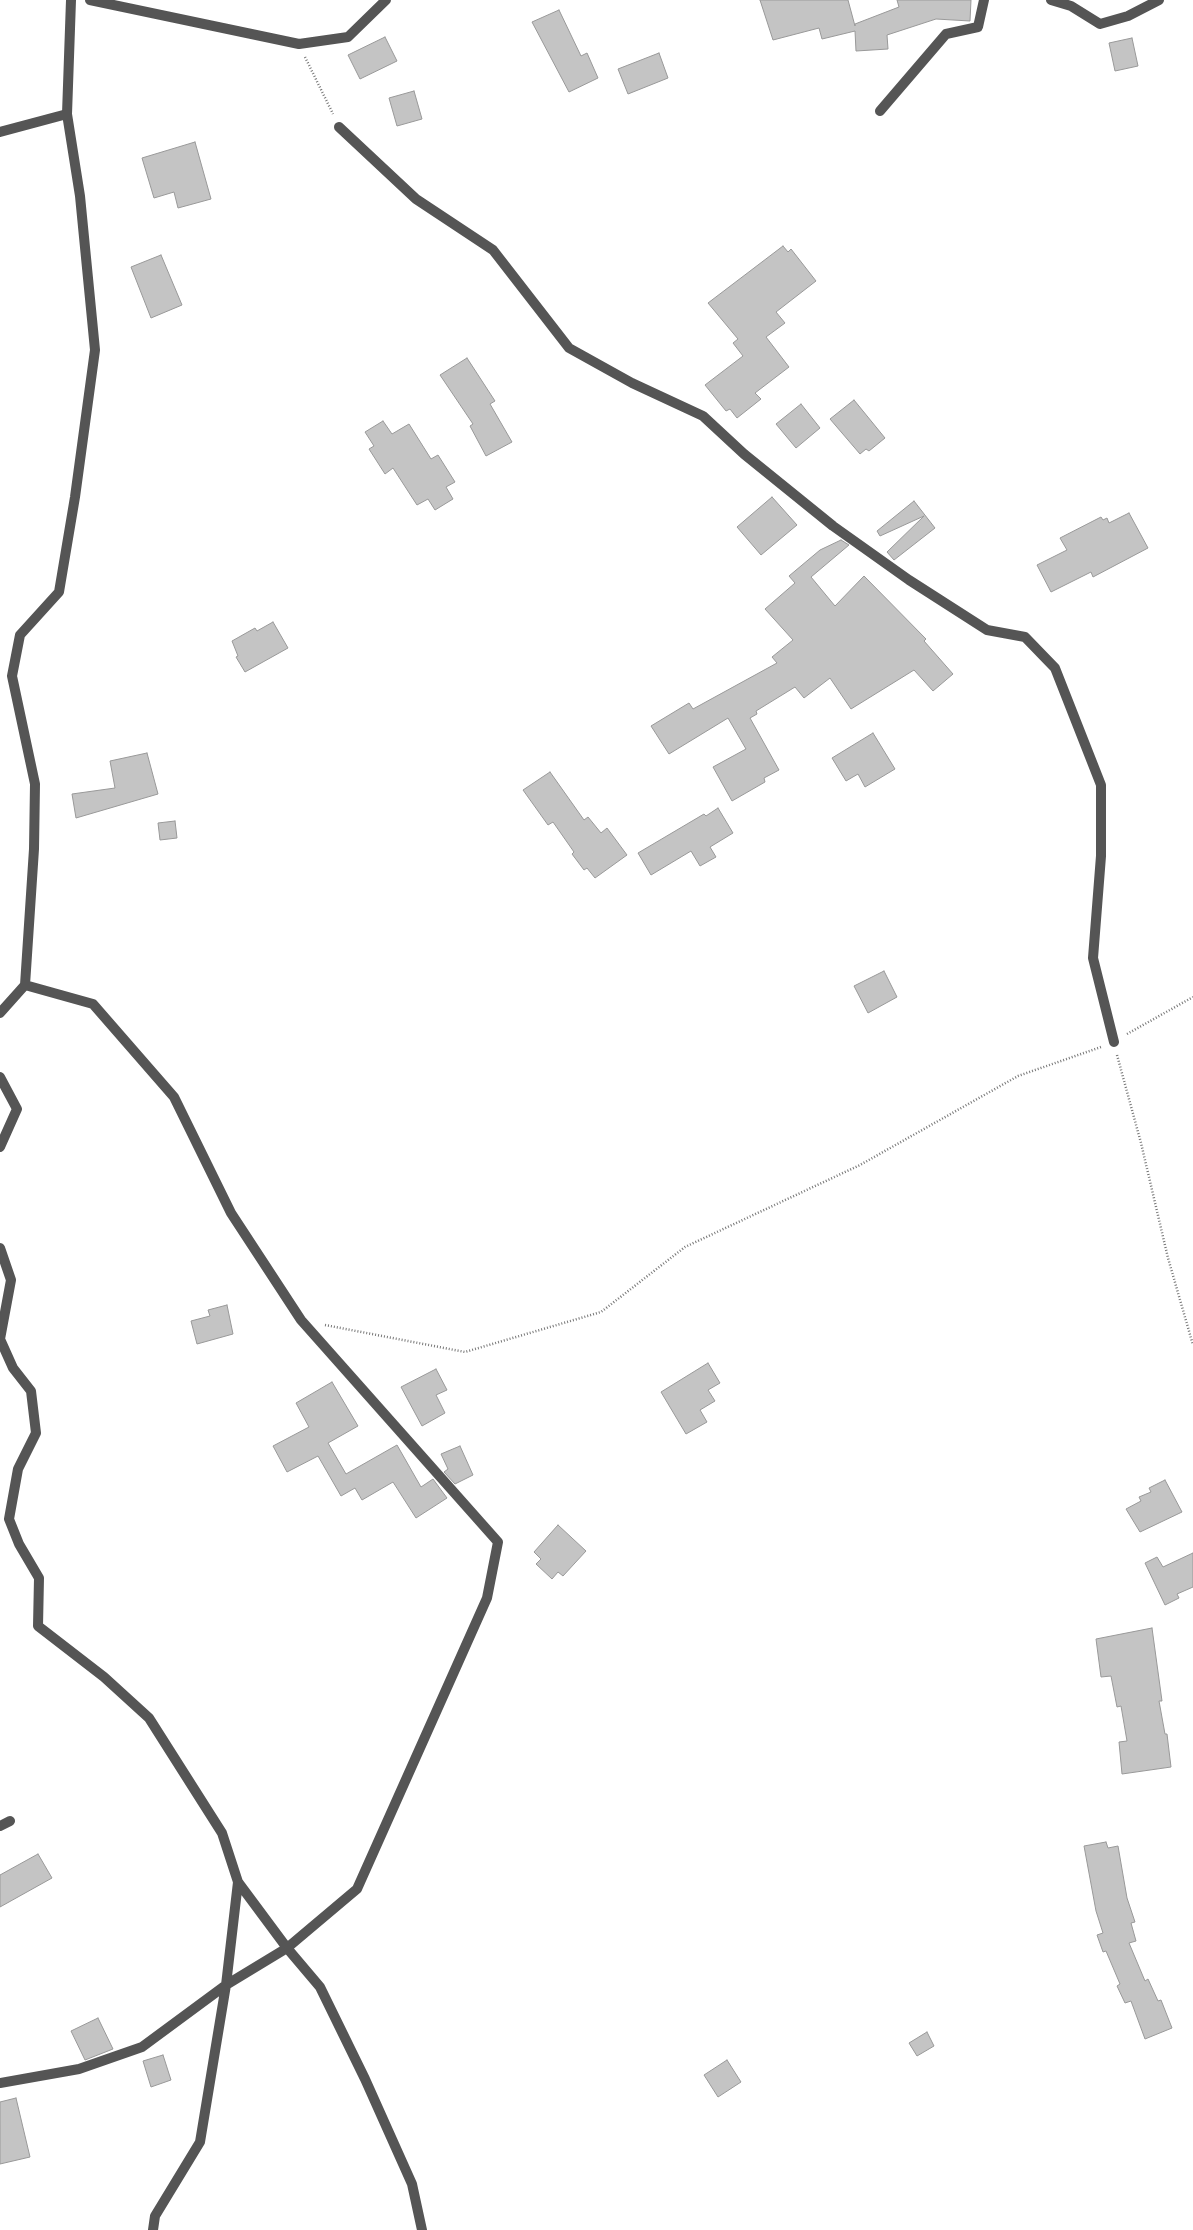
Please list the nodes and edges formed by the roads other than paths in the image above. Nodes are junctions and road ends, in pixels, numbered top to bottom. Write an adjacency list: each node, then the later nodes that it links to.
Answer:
1 (71, 0): 8 (street)
2 (90, 0): 3 (street)
3 (386, 0)
4 (984, 0): 7 (street)
5 (1050, 0): 6 (street)
6 (1159, 0)
7 (880, 111)
8 (67, 114): 10 (street); 11 (street)
9 (339, 127): 13 (street)
10 (0, 132)
11 (25, 985): 12 (street); 20 (street)
12 (0, 1013)
13 (1114, 1042)
14 (0, 1076): 15 (street)
15 (0, 1147)
16 (0, 1248): 19 (street)
17 (10, 1821): 18 (street)
18 (0, 1826)
19 (238, 1882): 20 (street); 21 (street)
20 (287, 1948): 21 (street); 24 (street)
21 (226, 1985): 22 (street); 23 (street)
22 (0, 2083)
23 (153, 2230)
24 (422, 2230)

